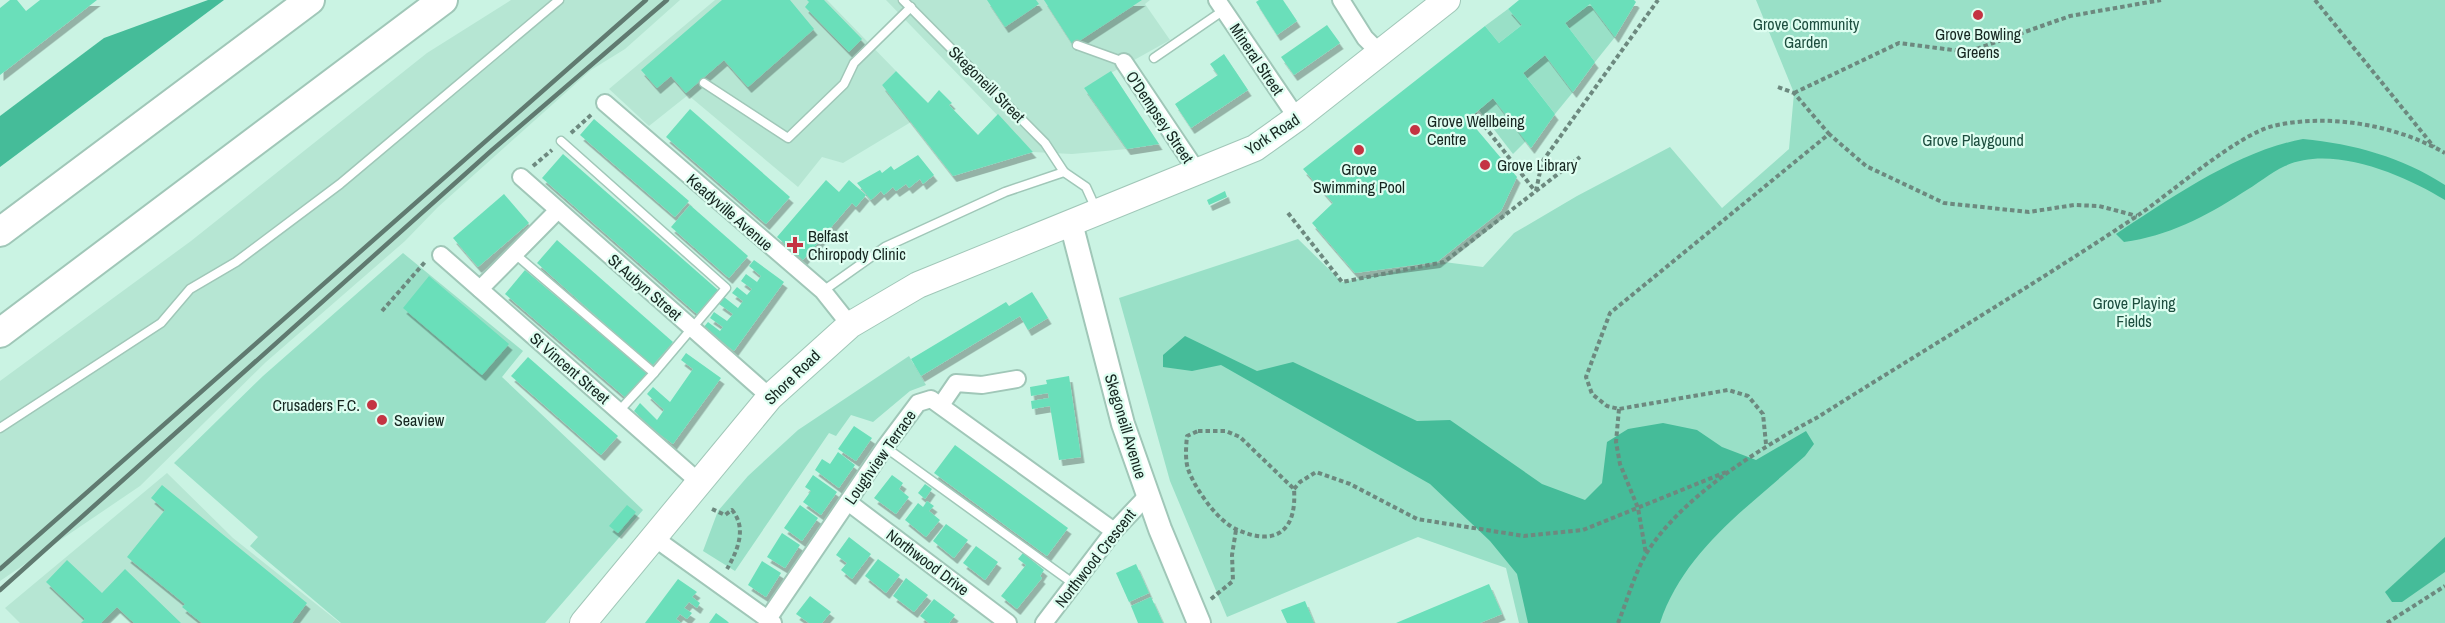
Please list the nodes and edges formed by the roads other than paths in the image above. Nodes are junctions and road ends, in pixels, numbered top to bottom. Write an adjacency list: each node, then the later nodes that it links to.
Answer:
1 (309, 0): 23 (highway)
2 (443, 0): 30 (highway)
3 (560, 0): 36 (lane)
4 (903, 0): 8 (lane, Skegoneill Street)
5 (1341, 0): 10 (street)
6 (1447, 0): 10 (main road, York Road)
7 (1220, 5): 11 (lane); 15 (street, Mineral Street)
8 (910, 7): 13 (lane); 18 (lane, Skegoneill Street)
9 (1077, 45): 12 (lane)
10 (1380, 53): 15 (main road, York Road)
11 (1154, 58)
12 (1124, 62): 17 (street, O'Dempsey Street)
13 (704, 82)
14 (605, 103): 27 (street, Keadyville Avenue)
15 (1297, 118): 17 (main road, York Road)
16 (561, 141): 29 (lane)
17 (1197, 171): 21 (main road, York Road)
18 (1064, 172): 21 (lane); 27 (lane)
19 (521, 177): 20 (street, St Aubyn Street)
20 (558, 210): 24 (street); 29 (street, St Aubyn Street)
21 (1098, 212): 22 (main road, York Road)
22 (1071, 223): 28 (main road, Shore Road); 39 (street, Skegoneill Avenue)
23 (0, 232)
24 (515, 254): 26 (street); 31 (lane)
25 (441, 255): 26 (street, St Vincent Street)
26 (480, 289): 35 (street, St Vincent Street)
27 (823, 291): 28 (street, Keadyville Avenue)
28 (850, 325): 33 (main road, Shore Road)
29 (692, 328): 31 (lane); 33 (street, St Aubyn Street)
30 (0, 333)
31 (654, 373): 35 (lane)
32 (1017, 379): 34 (street)
33 (770, 397): 38 (main road, Shore Road)
34 (940, 405): 37 (street, Loughview Terrace); 41 (street, Loughview Terrace)
35 (619, 411): 38 (street, St Vincent Street)
36 (0, 428)
37 (885, 447): 40 (street, Loughview Terrace); 43 (lane)
38 (699, 482): 42 (main road, Shore Road)
39 (1148, 495): 41 (street, Northwood Crescent); 44 (street, Skegoneill Avenue)
40 (848, 502): 45 (street, Loughview Terrace); 47 (street, Northwood Drive)
41 (1114, 531): 43 (street, Northwood Crescent)
42 (654, 537): 45 (street); 46 (main road, Shore Road)
43 (1074, 584): 48 (street, Northwood Crescent)
44 (1196, 615)
45 (771, 621)
46 (583, 623)
47 (1008, 623)
48 (1044, 623)

